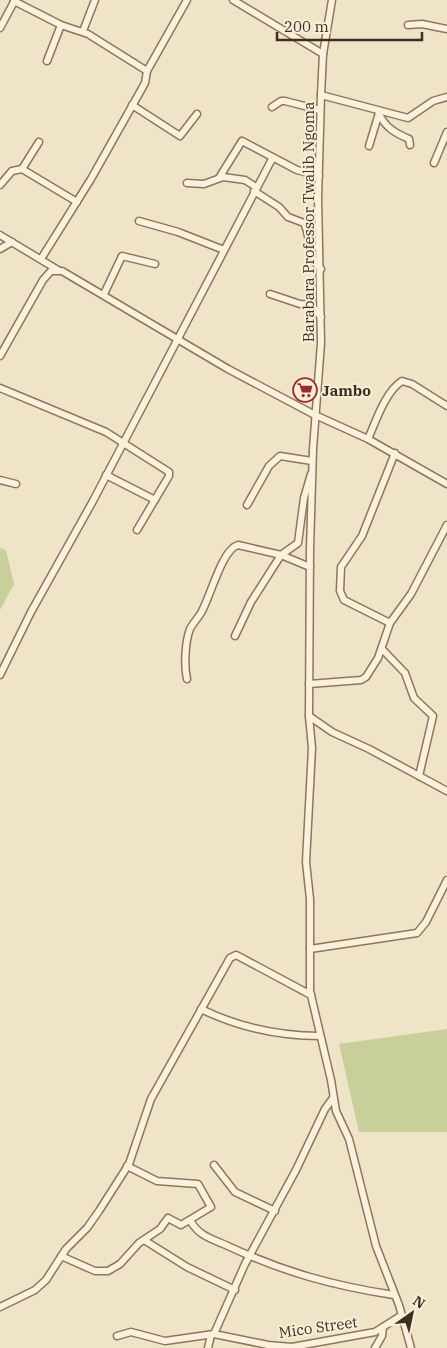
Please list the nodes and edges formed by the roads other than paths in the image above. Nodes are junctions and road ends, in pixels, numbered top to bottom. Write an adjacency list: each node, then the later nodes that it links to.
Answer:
1 (15, 0): 6 (street); 7 (street)
2 (95, 0): 10 (street)
3 (187, 0): 13 (street)
4 (233, 0): 11 (street)
5 (332, 0): 11 (street, Barabara Professor Twalib Ngoma)
6 (1, 24)
7 (61, 25): 10 (street); 12 (street)
8 (408, 25): 9 (street)
9 (447, 29)
10 (83, 31): 13 (street)
11 (323, 54): 14 (street, Barabara Professor Twalib Ngoma)
12 (47, 61)
13 (147, 71): 16 (street)
14 (321, 95): 18 (street, Barabara Professor Twalib Ngoma); 19 (street)
15 (447, 97): 19 (street)
16 (132, 105): 20 (street); 33 (street)
17 (272, 107): 18 (street)
18 (320, 110): 28 (street, Barabara Professor Twalib Ngoma)
19 (379, 113): 23 (street); 24 (street)
20 (197, 114)
21 (447, 132): 26 (street)
22 (39, 142): 27 (street)
23 (410, 145)
24 (369, 146)
25 (272, 159): 28 (street); 29 (street); 32 (street)
26 (434, 163)
27 (22, 169): 31 (street); 33 (street)
28 (319, 176): 42 (street, Barabara Professor Twalib Ngoma)
29 (219, 178): 30 (street); 32 (street)
30 (187, 183)
31 (0, 185)
32 (255, 189): 38 (street); 42 (street)
33 (77, 202): 39 (street)
34 (139, 221): 38 (street)
35 (0, 235): 36 (street)
36 (12, 242): 37 (street); 39 (street)
37 (0, 249)
38 (224, 250): 46 (street)
39 (41, 259): 41 (street)
40 (155, 264): 43 (street)
41 (58, 270): 43 (street); 47 (street)
42 (321, 270): 45 (street, Barabara Professor Twalib Ngoma)
43 (104, 294): 46 (street)
44 (270, 294): 45 (street)
45 (321, 318): 50 (street, Barabara Professor Twalib Ngoma)
46 (178, 339): 50 (street); 52 (street)
47 (0, 356)
48 (0, 388): 52 (street)
49 (447, 406): 51 (street)
50 (315, 415): 51 (street); 54 (street, Barabara Professor Twalib Ngoma)
51 (368, 438): 53 (street)
52 (123, 443): 56 (street); 60 (street)
53 (395, 454): 59 (street); 66 (street)
54 (312, 461): 55 (street, Barabara Professor Twalib Ngoma); 61 (street)
55 (312, 470): 64 (street); 65 (street)
56 (106, 475): 60 (street); 69 (street)
57 (0, 480): 58 (street)
58 (16, 484)
59 (447, 484)
60 (155, 500): 63 (street)
61 (247, 506)
62 (447, 525): 66 (street)
63 (137, 530)
64 (281, 555): 65 (street); 67 (street); 71 (street)
65 (310, 567): 72 (street)
66 (390, 623): 68 (street)
67 (235, 636)
68 (382, 649): 72 (street); 74 (street)
69 (3, 663): 70 (street)
70 (0, 676)
71 (186, 680)
72 (309, 684): 73 (street)
73 (309, 716): 74 (street); 77 (street)
74 (419, 776): 75 (street)
75 (447, 792)
76 (447, 880): 77 (street)
77 (310, 949): 78 (street)
78 (311, 995): 79 (street); 80 (street)
79 (201, 1009): 80 (street); 83 (street)
80 (320, 1036): 81 (street)
81 (333, 1098): 84 (street); 90 (street)
82 (214, 1165): 84 (street)
83 (127, 1166): 85 (street); 87 (street)
84 (275, 1211): 88 (street)
85 (190, 1220): 86 (street); 88 (street)
86 (144, 1240): 87 (street); 89 (street)
87 (61, 1256): 91 (street)
88 (250, 1256): 89 (street); 90 (street)
89 (235, 1290): 94 (street)
90 (394, 1295): 92 (street)
91 (0, 1307)
92 (402, 1316): 93 (street, Mico Street); 98 (street)
93 (383, 1327): 94 (street, Mico Street); 97 (street)
94 (210, 1334): 95 (street); 96 (street)
95 (117, 1336)
96 (208, 1348)
97 (375, 1348)
98 (411, 1348)

